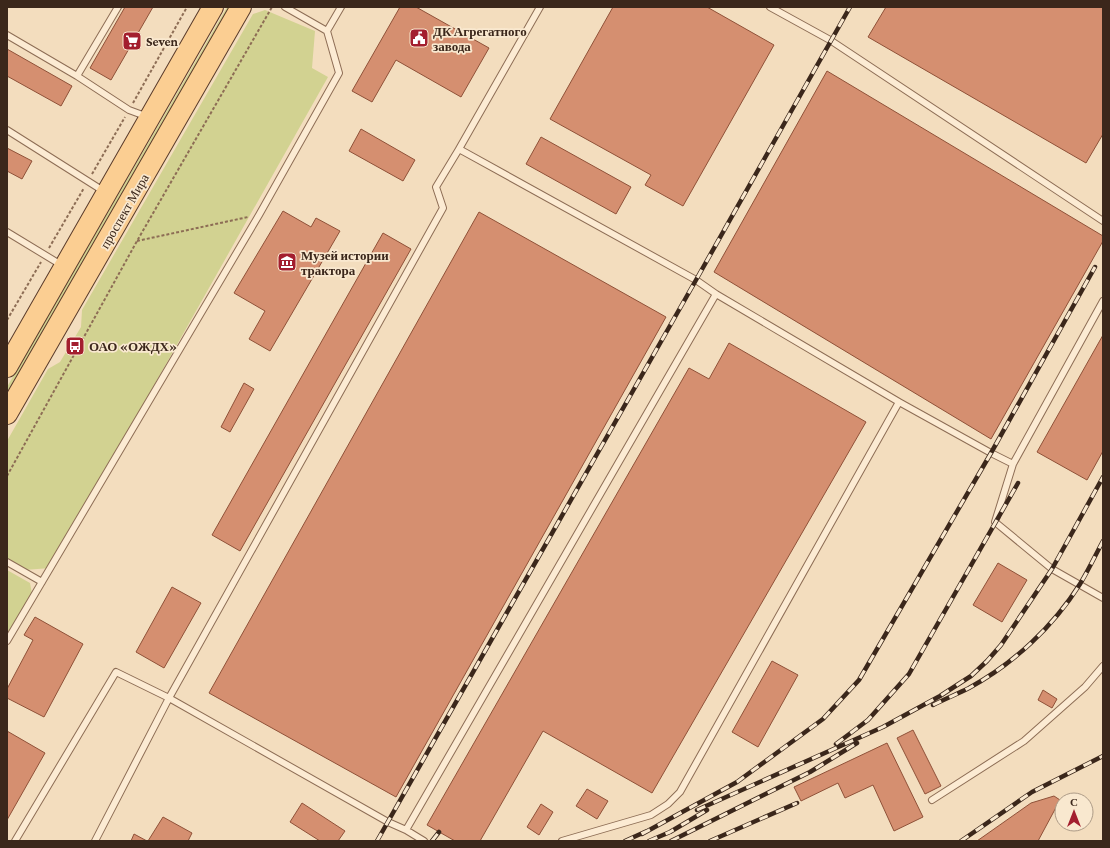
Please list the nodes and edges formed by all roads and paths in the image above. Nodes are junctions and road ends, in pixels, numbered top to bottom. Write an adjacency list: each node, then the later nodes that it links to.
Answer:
1 (118, 7): 12 (lane)
2 (187, 7): 13 (path)
3 (213, 7): 15 (main road, проспект Мира)
4 (241, 7): 33 (main road, проспект Мира)
5 (272, 7): 24 (path)
6 (285, 7): 10 (lane)
7 (341, 7): 10 (lane)
8 (540, 7): 17 (lane)
9 (770, 7): 22 (lane)
10 (327, 30): 21 (lane)
11 (7, 35): 12 (lane)
12 (77, 76): 15 (lane)
13 (131, 106)
14 (127, 113): 18 (path)
15 (149, 117): 20 (main road, проспект Мира)
16 (7, 130): 20 (lane)
17 (459, 149): 28 (lane); 41 (lane)
18 (89, 178)
19 (86, 184): 25 (path)
20 (107, 193): 27 (main road, проспект Мира)
21 (259, 215): 24 (path); 37 (lane)
22 (1103, 221)
23 (7, 232): 27 (lane)
24 (137, 241): 35 (path)
25 (47, 252)
26 (43, 259): 30 (path)
27 (64, 267): 31 (main road, проспект Мира)
28 (716, 294): 32 (lane); 43 (lane)
29 (1103, 301): 34 (lane)
30 (7, 320)
31 (7, 367)
32 (899, 402): 34 (lane); 47 (lane)
33 (7, 414)
34 (1013, 464): 38 (lane)
35 (7, 476)
36 (7, 562): 37 (lane)
37 (42, 582): 39 (lane)
38 (1103, 598)
39 (7, 641)
40 (1103, 666): 42 (lane)
41 (169, 698): 43 (lane); 44 (lane); 45 (lane)
42 (932, 800)
43 (406, 830): 46 (lane)
44 (15, 841)
45 (95, 841)
46 (424, 841)
47 (562, 841)

